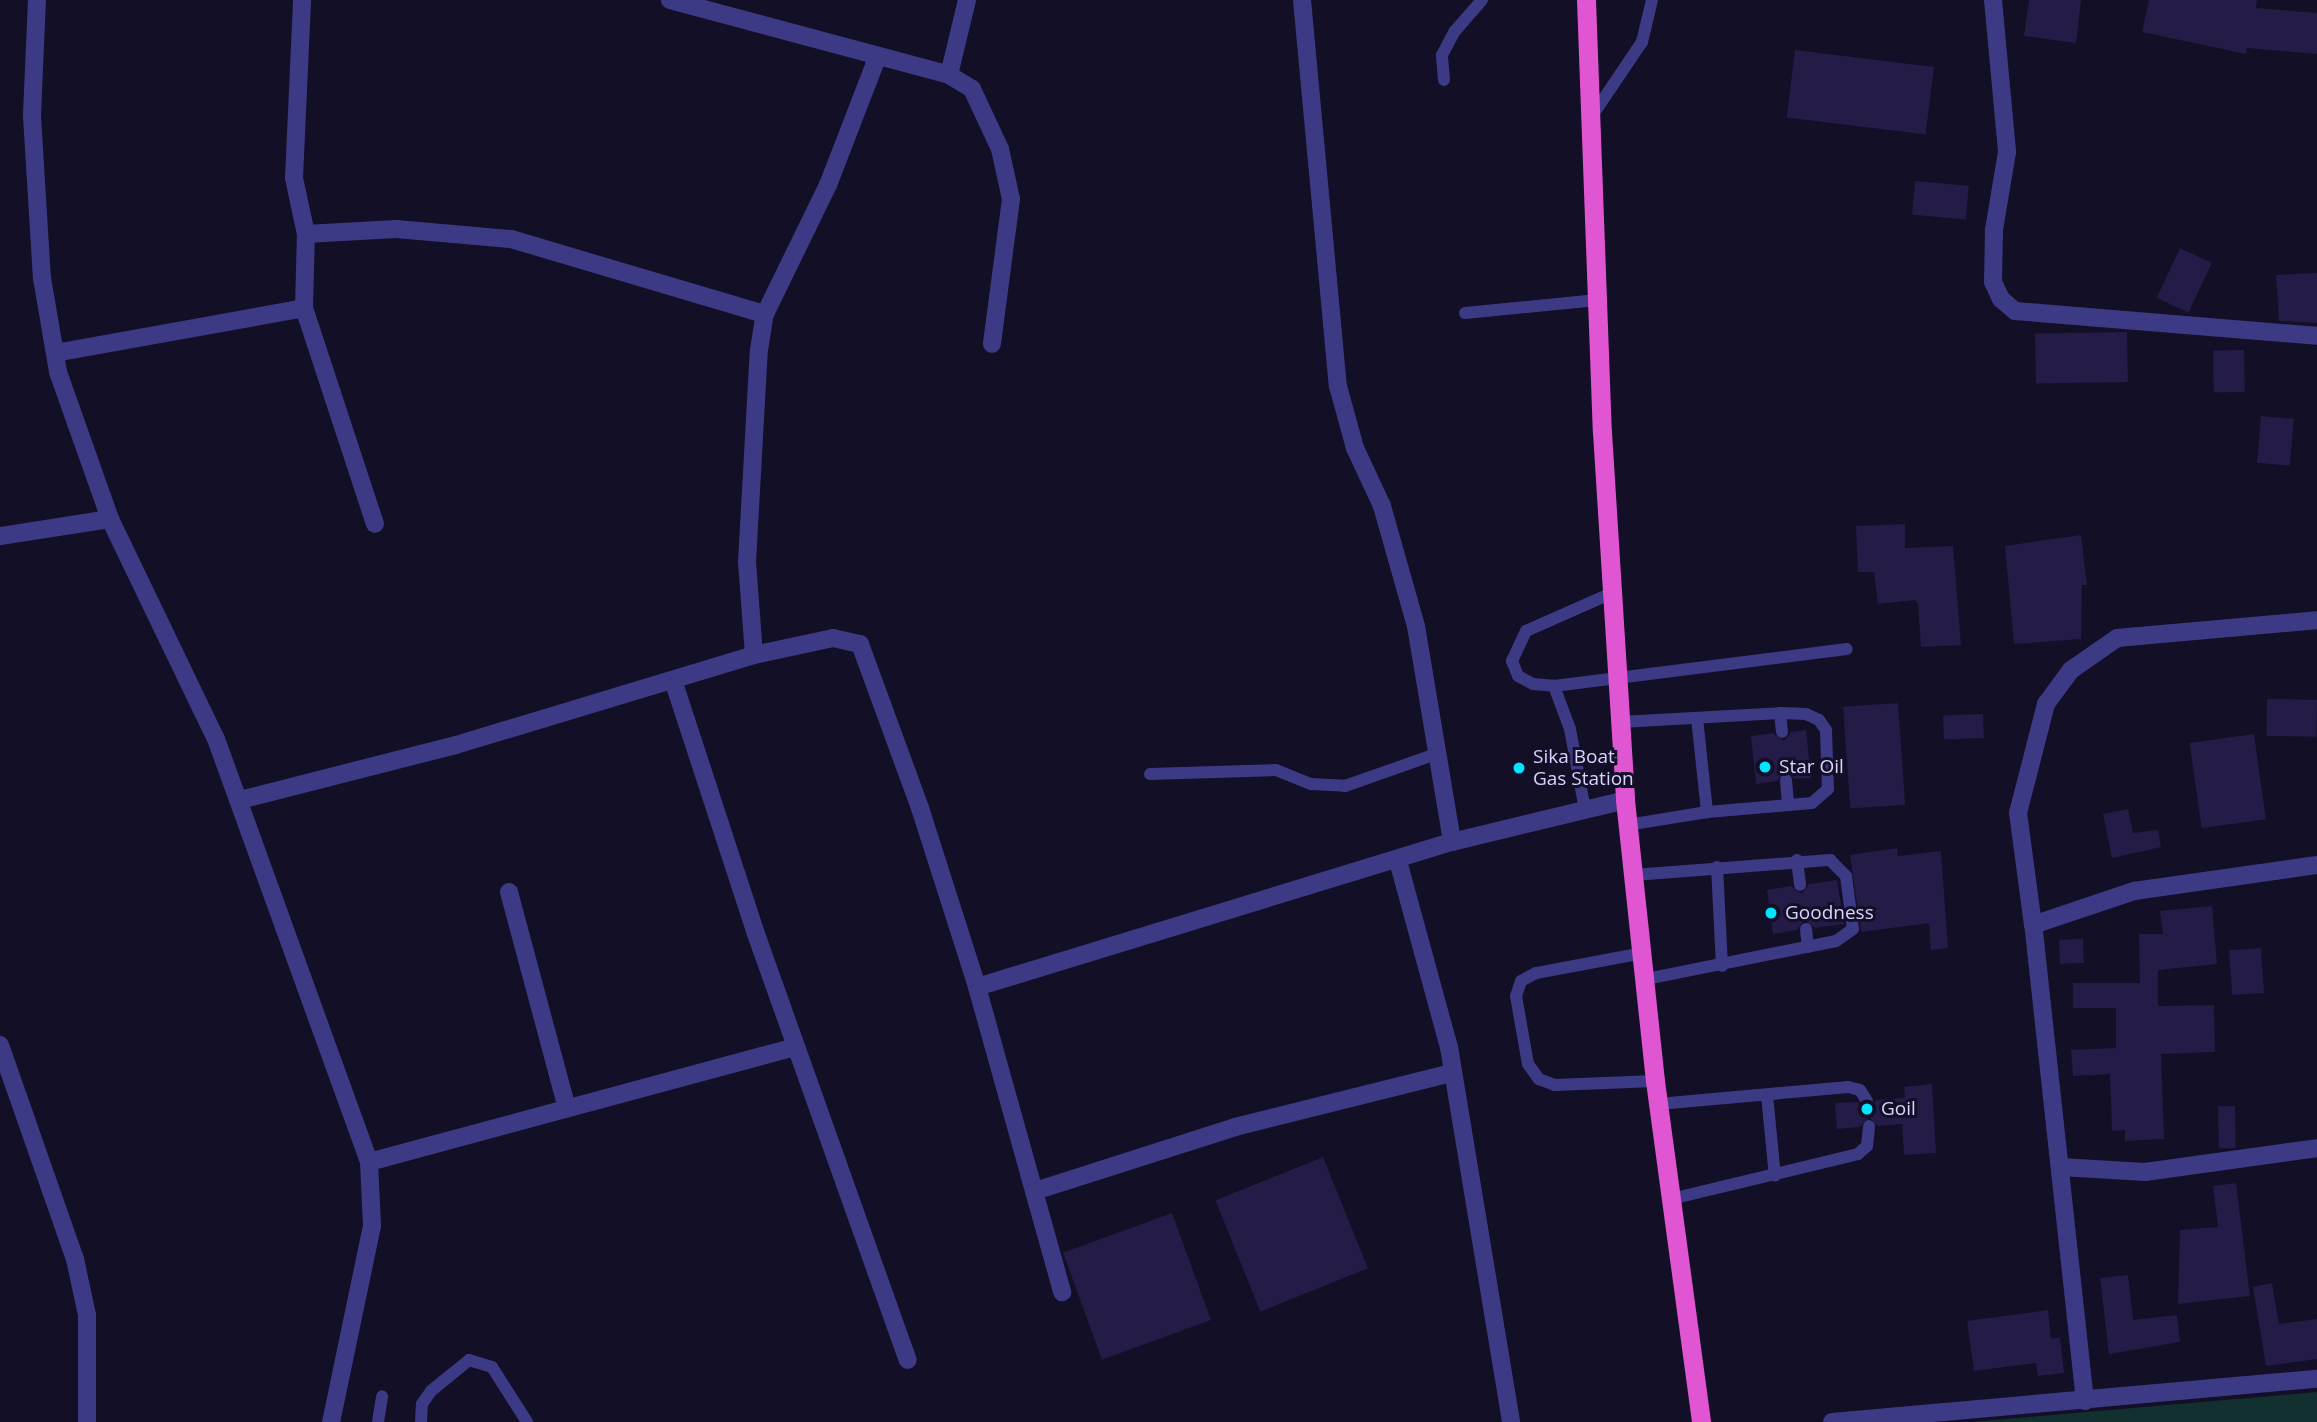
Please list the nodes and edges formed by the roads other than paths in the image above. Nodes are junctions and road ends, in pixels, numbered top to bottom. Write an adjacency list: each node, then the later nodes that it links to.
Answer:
1 (37, 0): 21 (street)
2 (302, 0): 14 (street)
3 (670, 0): 10 (street)
4 (967, 0): 11 (street)
5 (1302, 0): 36 (street)
6 (1482, 0): 12 (lane)
7 (1586, 0): 13 (highway)
8 (1652, 0): 13 (lane)
9 (1993, 0): 19 (street)
10 (877, 58): 11 (street); 18 (street)
11 (949, 75): 20 (street)
12 (1444, 80)
13 (1590, 119): 15 (highway)
14 (306, 234): 16 (street); 18 (street)
15 (1597, 300): 17 (lane); 25 (highway)
16 (304, 308): 21 (street); 23 (street)
17 (1465, 313)
18 (765, 314): 28 (street)
19 (2317, 336)
20 (992, 344)
21 (55, 353): 22 (street)
22 (110, 519): 24 (street); 39 (street)
23 (375, 524)
24 (0, 536)
25 (1612, 593): 29 (highway); 31 (lane)
26 (2317, 620): 53 (street)
27 (1847, 649): 29 (lane)
28 (754, 655): 30 (street); 59 (street)
29 (1618, 675): 31 (lane); 34 (highway)
30 (673, 680): 39 (street); 61 (street)
31 (1554, 686): 42 (lane)
32 (1780, 713): 33 (lane); 35 (lane); 41 (lane)
33 (1697, 718): 34 (lane); 43 (lane)
34 (1621, 722): 40 (highway)
35 (1782, 732)
36 (1436, 754): 37 (lane); 45 (street)
37 (1150, 774)
38 (1786, 780): 41 (lane)
39 (240, 800): 70 (street)
40 (1625, 800): 42 (street); 44 (highway)
41 (1788, 805): 43 (lane)
42 (1585, 810): 45 (street)
43 (1707, 812): 44 (lane)
44 (1628, 825): 50 (highway)
45 (1452, 842): 47 (street)
46 (1797, 860): 49 (lane); 51 (lane); 55 (lane)
47 (1398, 861): 59 (street); 62 (street)
48 (2317, 865): 53 (street)
49 (1717, 867): 50 (lane); 57 (lane)
50 (1634, 875): 56 (highway)
51 (1800, 885)
52 (509, 892): 67 (street)
53 (2033, 925): 71 (street)
54 (1806, 929): 55 (lane)
55 (1808, 947): 57 (lane)
56 (1643, 953): 58 (highway); 63 (lane)
57 (1722, 966): 58 (lane)
58 (1646, 979): 63 (highway)
59 (977, 987): 73 (street)
60 (0, 1045): 80 (street)
61 (796, 1047): 67 (street); 76 (street)
62 (1452, 1073): 73 (street); 85 (street)
63 (1655, 1082): 66 (highway)
64 (1768, 1095): 65 (lane); 66 (lane); 72 (lane)
65 (1867, 1101)
66 (1658, 1104): 74 (highway)
67 (567, 1108): 70 (street)
68 (1869, 1126): 72 (lane)
69 (2317, 1148): 71 (street)
70 (369, 1162): 81 (street)
71 (2061, 1167): 79 (street)
72 (1775, 1176): 74 (lane)
73 (1035, 1191): 75 (street)
74 (1671, 1199): 86 (highway)
75 (1062, 1292)
76 (908, 1360)
77 (2317, 1379): 79 (street)
78 (382, 1395): 82 (lane)
79 (2085, 1401): 87 (street)
80 (87, 1422)
81 (331, 1422)
82 (378, 1422)
83 (421, 1422): 84 (lane)
84 (527, 1422)
85 (1511, 1422)
86 (1702, 1422)
87 (1832, 1422)

